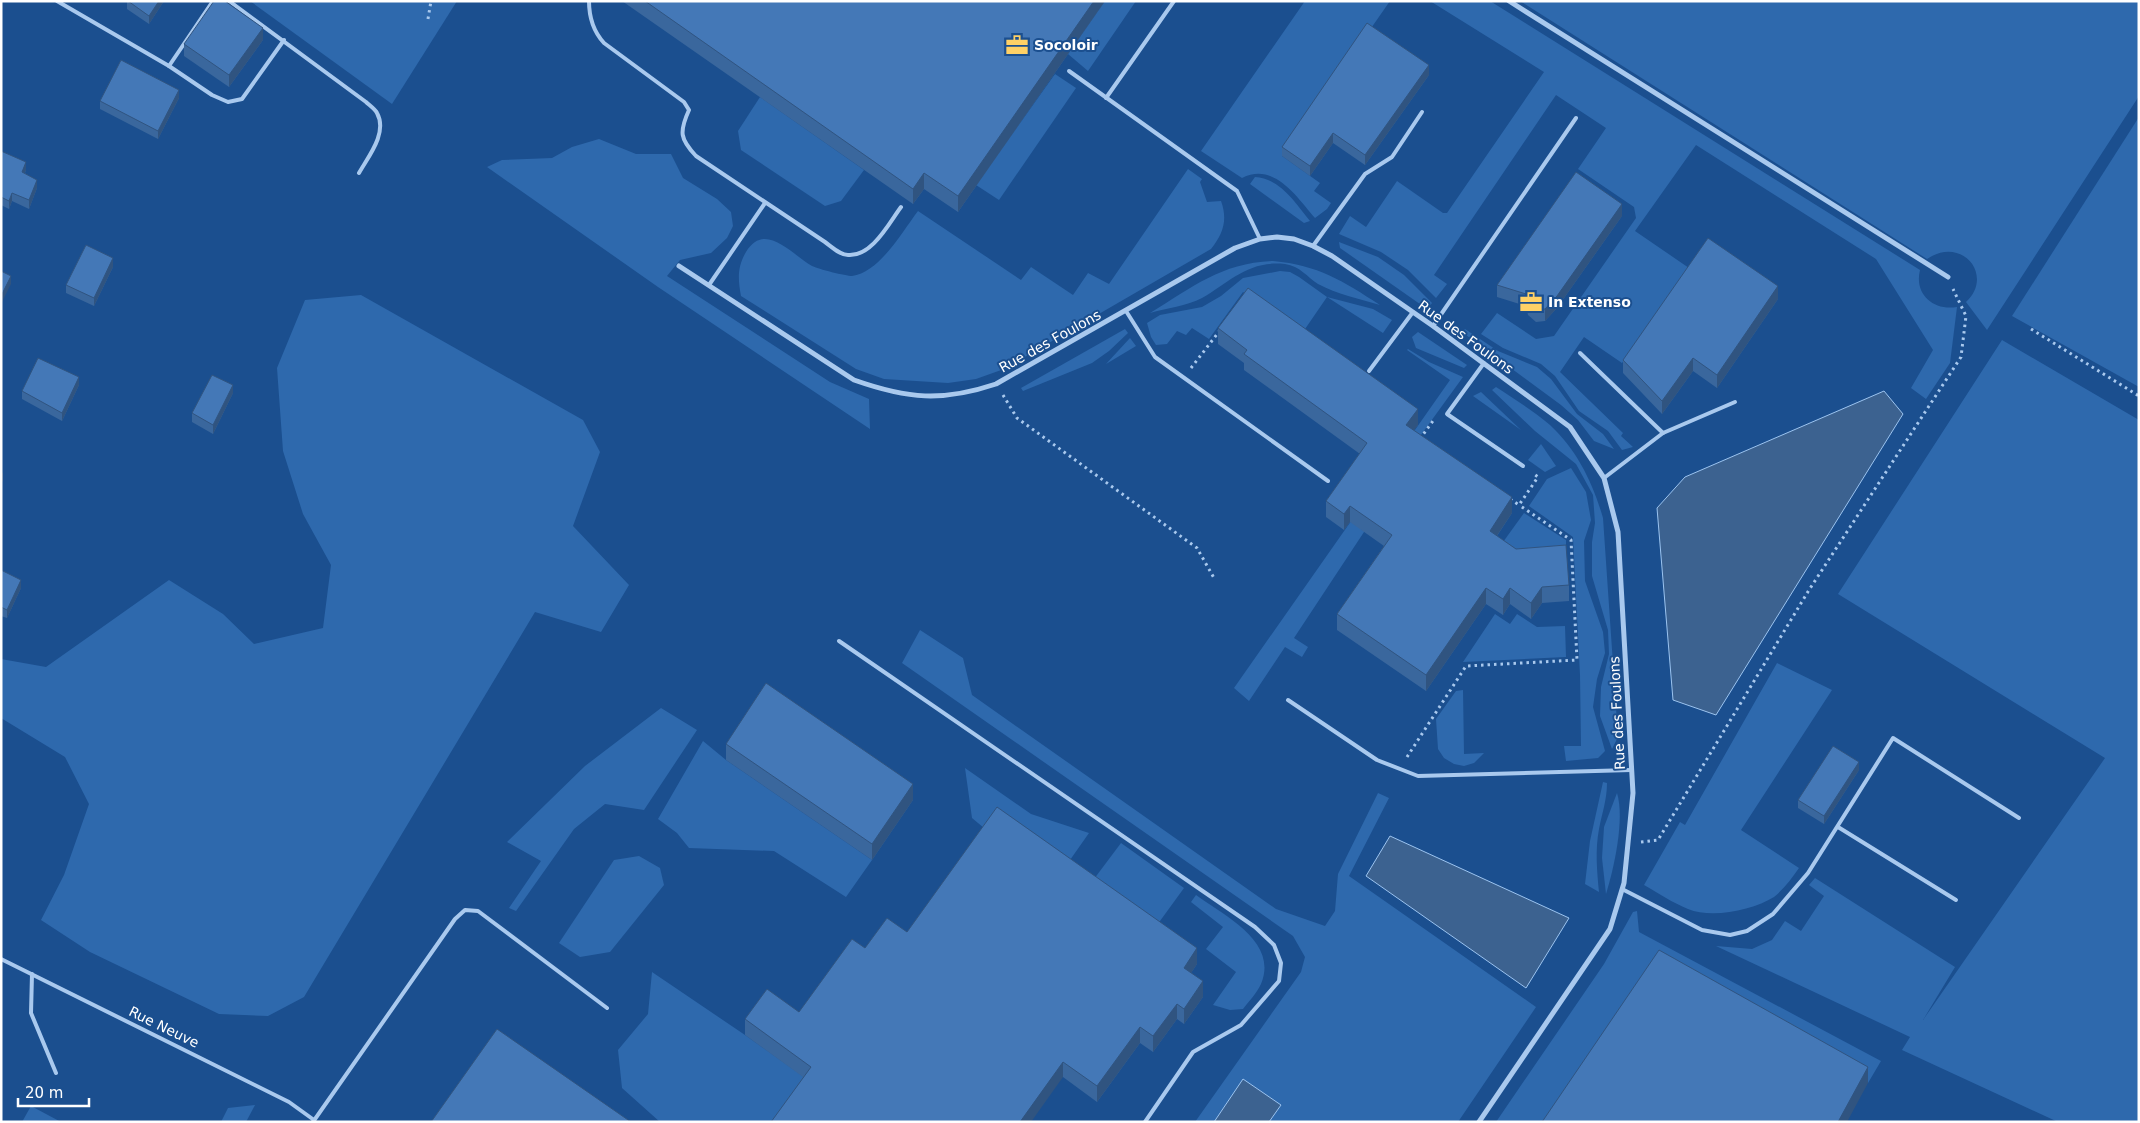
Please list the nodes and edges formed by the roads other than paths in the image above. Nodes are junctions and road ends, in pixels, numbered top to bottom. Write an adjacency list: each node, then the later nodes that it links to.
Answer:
1 (57, 1): 8 (lane)
2 (213, 1): 8 (lane)
3 (228, 1): 7 (lane)
4 (589, 1): 14 (lane)
5 (1174, 1): 10 (lane)
6 (1509, 1): 19 (street)
7 (284, 40): 8 (lane); 13 (lane)
8 (169, 66)
9 (1069, 71): 10 (lane)
10 (1106, 98): 16 (lane)
11 (1422, 112): 17 (lane)
12 (1576, 118): 23 (lane)
13 (359, 173)
14 (766, 203): 15 (lane); 20 (lane)
15 (901, 207)
16 (1260, 239): 17 (street, Rue des Foulons); 21 (street, Rue des Foulons)
17 (1313, 246): 22 (street, Rue des Foulons)
18 (679, 266): 20 (street, Rue des Foulons)
19 (1948, 277)
20 (709, 285): 21 (street, Rue des Foulons)
21 (1126, 311): 31 (lane)
22 (1413, 312): 23 (street, Rue des Foulons); 26 (lane)
23 (1433, 326): 25 (street, Rue des Foulons)
24 (1580, 353): 28 (lane)
25 (1484, 363): 29 (lane); 30 (street, Rue des Foulons)
26 (1370, 372)
27 (1735, 402): 28 (lane)
28 (1663, 433): 30 (lane)
29 (1523, 466)
30 (1604, 478): 34 (street, Rue des Foulons)
31 (1328, 481)
32 (839, 641): 44 (lane)
33 (1288, 700): 34 (lane)
34 (1631, 770): 37 (street, Rue des Foulons)
35 (2019, 818): 36 (lane)
36 (1838, 827): 37 (lane); 38 (lane)
37 (1622, 888): 45 (street, Rue des Foulons)
38 (1956, 900)
39 (1, 959): 40 (lane, Rue Neuve)
40 (32, 974): 42 (lane); 43 (lane, Rue Neuve)
41 (607, 1008): 43 (lane)
42 (56, 1073)
43 (314, 1121)
44 (1145, 1122)
45 (1479, 1122)

